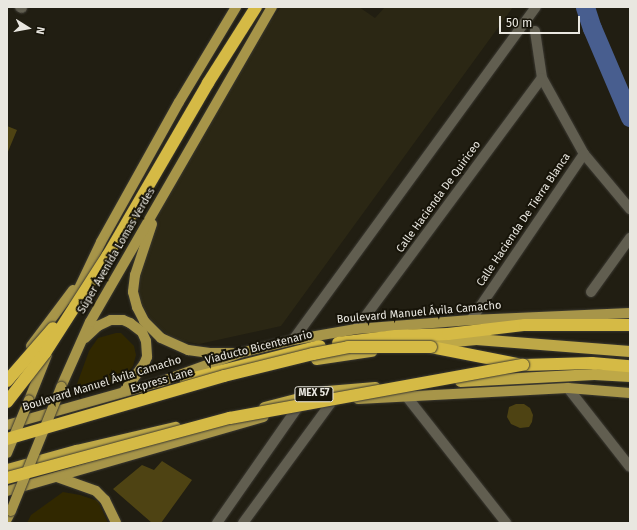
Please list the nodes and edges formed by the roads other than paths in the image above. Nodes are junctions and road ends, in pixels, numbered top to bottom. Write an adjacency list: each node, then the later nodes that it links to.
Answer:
1 (236, 7): 12 (main road, Súper Avenida Lomas Verdes)
2 (247, 7): 27 (highway, bridge)
3 (256, 7): 33 (highway, bridge)
4 (272, 7): 9 (main road, Súper Avenida Lomas Verdes)
5 (536, 7): 18 (street)
6 (535, 31): 7 (street)
7 (542, 78): 8 (street); 17 (street, Calle Hacienda De Quiriceo)
8 (584, 154): 10 (street); 15 (street, Calle Hacienda De Tierra Blanca)
9 (159, 203): 20 (main road, Súper Avenida Lomas Verdes); 22 (main road)
10 (630, 209)
11 (630, 238): 13 (street)
12 (102, 242): 25 (main road); 39 (main road, Súper Avenida Lomas Verdes, bridge)
13 (591, 292)
14 (630, 312): 15 (main road, Boulevard Manuel Ávila Camacho)
15 (471, 320): 17 (main road, Boulevard Manuel Ávila Camacho)
16 (630, 325): 19 (highway)
17 (356, 329): 18 (main road, Boulevard Manuel Ávila Camacho)
18 (293, 340): 22 (main road, Boulevard Manuel Ávila Camacho)
19 (348, 344): 23 (highway, bridge); 36 (highway, Viaducto Bicentenario, bridge); 37 (highway, Express Lane, bridge)
20 (78, 346): 29 (main road); 45 (main road, Súper Avenida Lomas Verdes, bridge)
21 (630, 351): 38 (highway)
22 (240, 353): 29 (main road, Boulevard Manuel Ávila Camacho)
23 (523, 365): 24 (highway); 43 (highway, bridge)
24 (630, 366)
25 (7, 374)
26 (630, 376): 41 (highway, MEX 57)
27 (7, 381)
28 (568, 388): 30 (main road); 31 (main road); 40 (street)
29 (124, 392): 35 (main road, Boulevard Manuel Ávila Camacho)
30 (630, 393)
31 (407, 397): 32 (main road); 49 (street)
32 (333, 400): 34 (main road); 48 (street)
33 (7, 402)
34 (298, 407): 42 (main road); 47 (street)
35 (7, 426)
36 (7, 432)
37 (7, 438)
38 (7, 442)
39 (7, 453)
40 (630, 467)
41 (7, 469)
42 (58, 477): 44 (main road); 46 (main road)
43 (7, 478)
44 (7, 491)
45 (9, 517)
46 (116, 523)
47 (217, 523)
48 (243, 523)
49 (506, 523)

